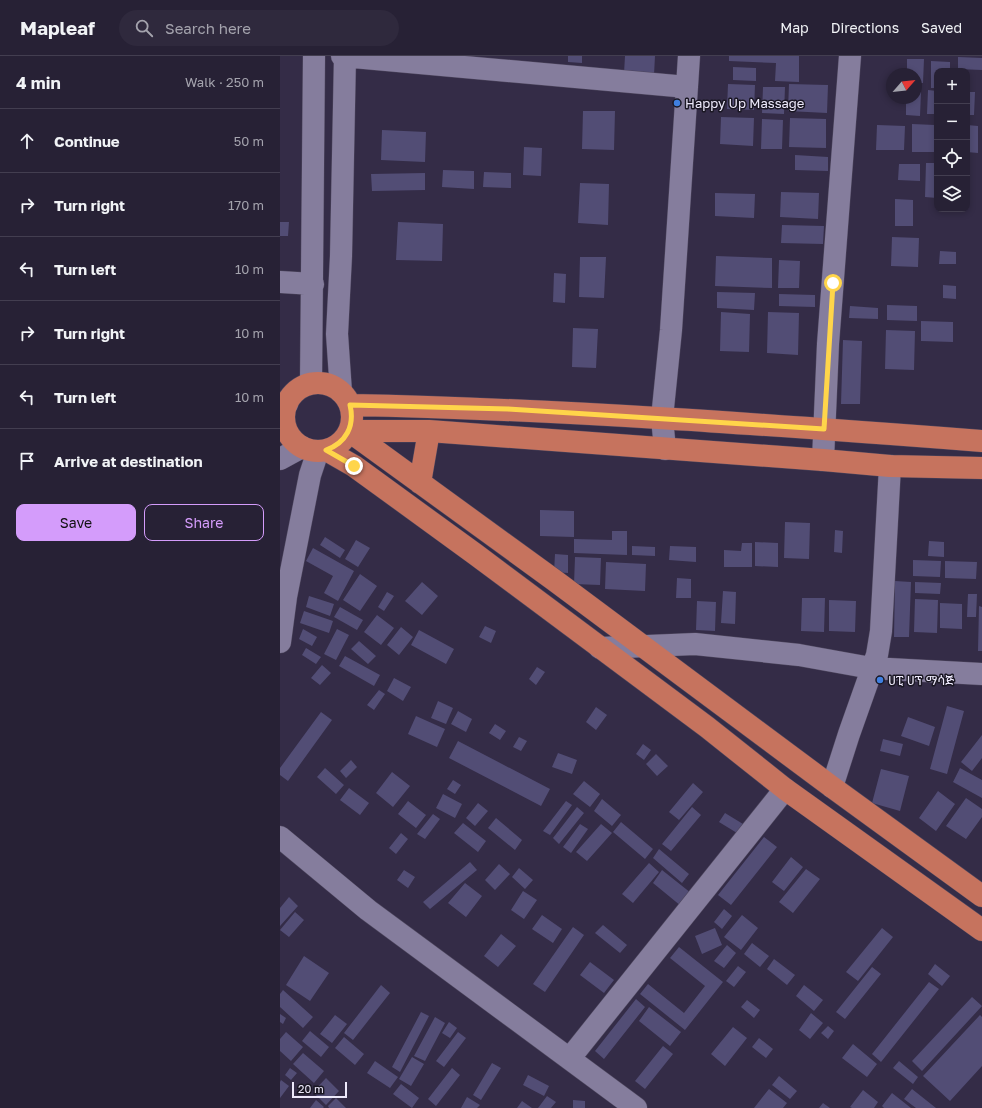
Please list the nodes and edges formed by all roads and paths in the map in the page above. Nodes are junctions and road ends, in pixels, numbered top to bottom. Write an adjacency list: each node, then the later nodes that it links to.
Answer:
1 (314, 56): 9 (street)
2 (342, 56): 3 (street)
3 (345, 56): 6 (street); 11 (street)
4 (689, 56): 7 (street)
5 (850, 56): 14 (street)
6 (482, 62): 7 (street)
7 (687, 87): 13 (street)
8 (280, 282): 9 (street)
9 (313, 284): 10 (street)
10 (310, 383): 11 (main road); 12 (main road)
11 (346, 398): 13 (main road); 16 (main road)
12 (283, 406): 18 (main road)
13 (662, 418): 14 (main road); 19 (street)
14 (824, 429): 17 (main road); 21 (street)
15 (429, 430): 16 (main road); 19 (main road); 24 (main road)
16 (349, 431): 18 (main road); 24 (main road)
17 (982, 441)
18 (315, 449): 20 (street); 25 (street); 27 (main road)
19 (665, 449): 21 (main road)
20 (280, 459)
21 (823, 460): 22 (main road)
22 (890, 466): 23 (main road); 28 (street)
23 (982, 468)
24 (420, 483): 26 (main road)
25 (280, 642)
26 (642, 646): 27 (street); 28 (street); 30 (main road)
27 (600, 648): 31 (main road)
28 (871, 668): 29 (street); 30 (street)
29 (982, 674)
30 (832, 787): 33 (main road)
31 (786, 789): 34 (main road); 35 (street)
32 (280, 837): 35 (street)
33 (982, 896)
34 (982, 930)
35 (570, 1058): 36 (street)
36 (636, 1108)

